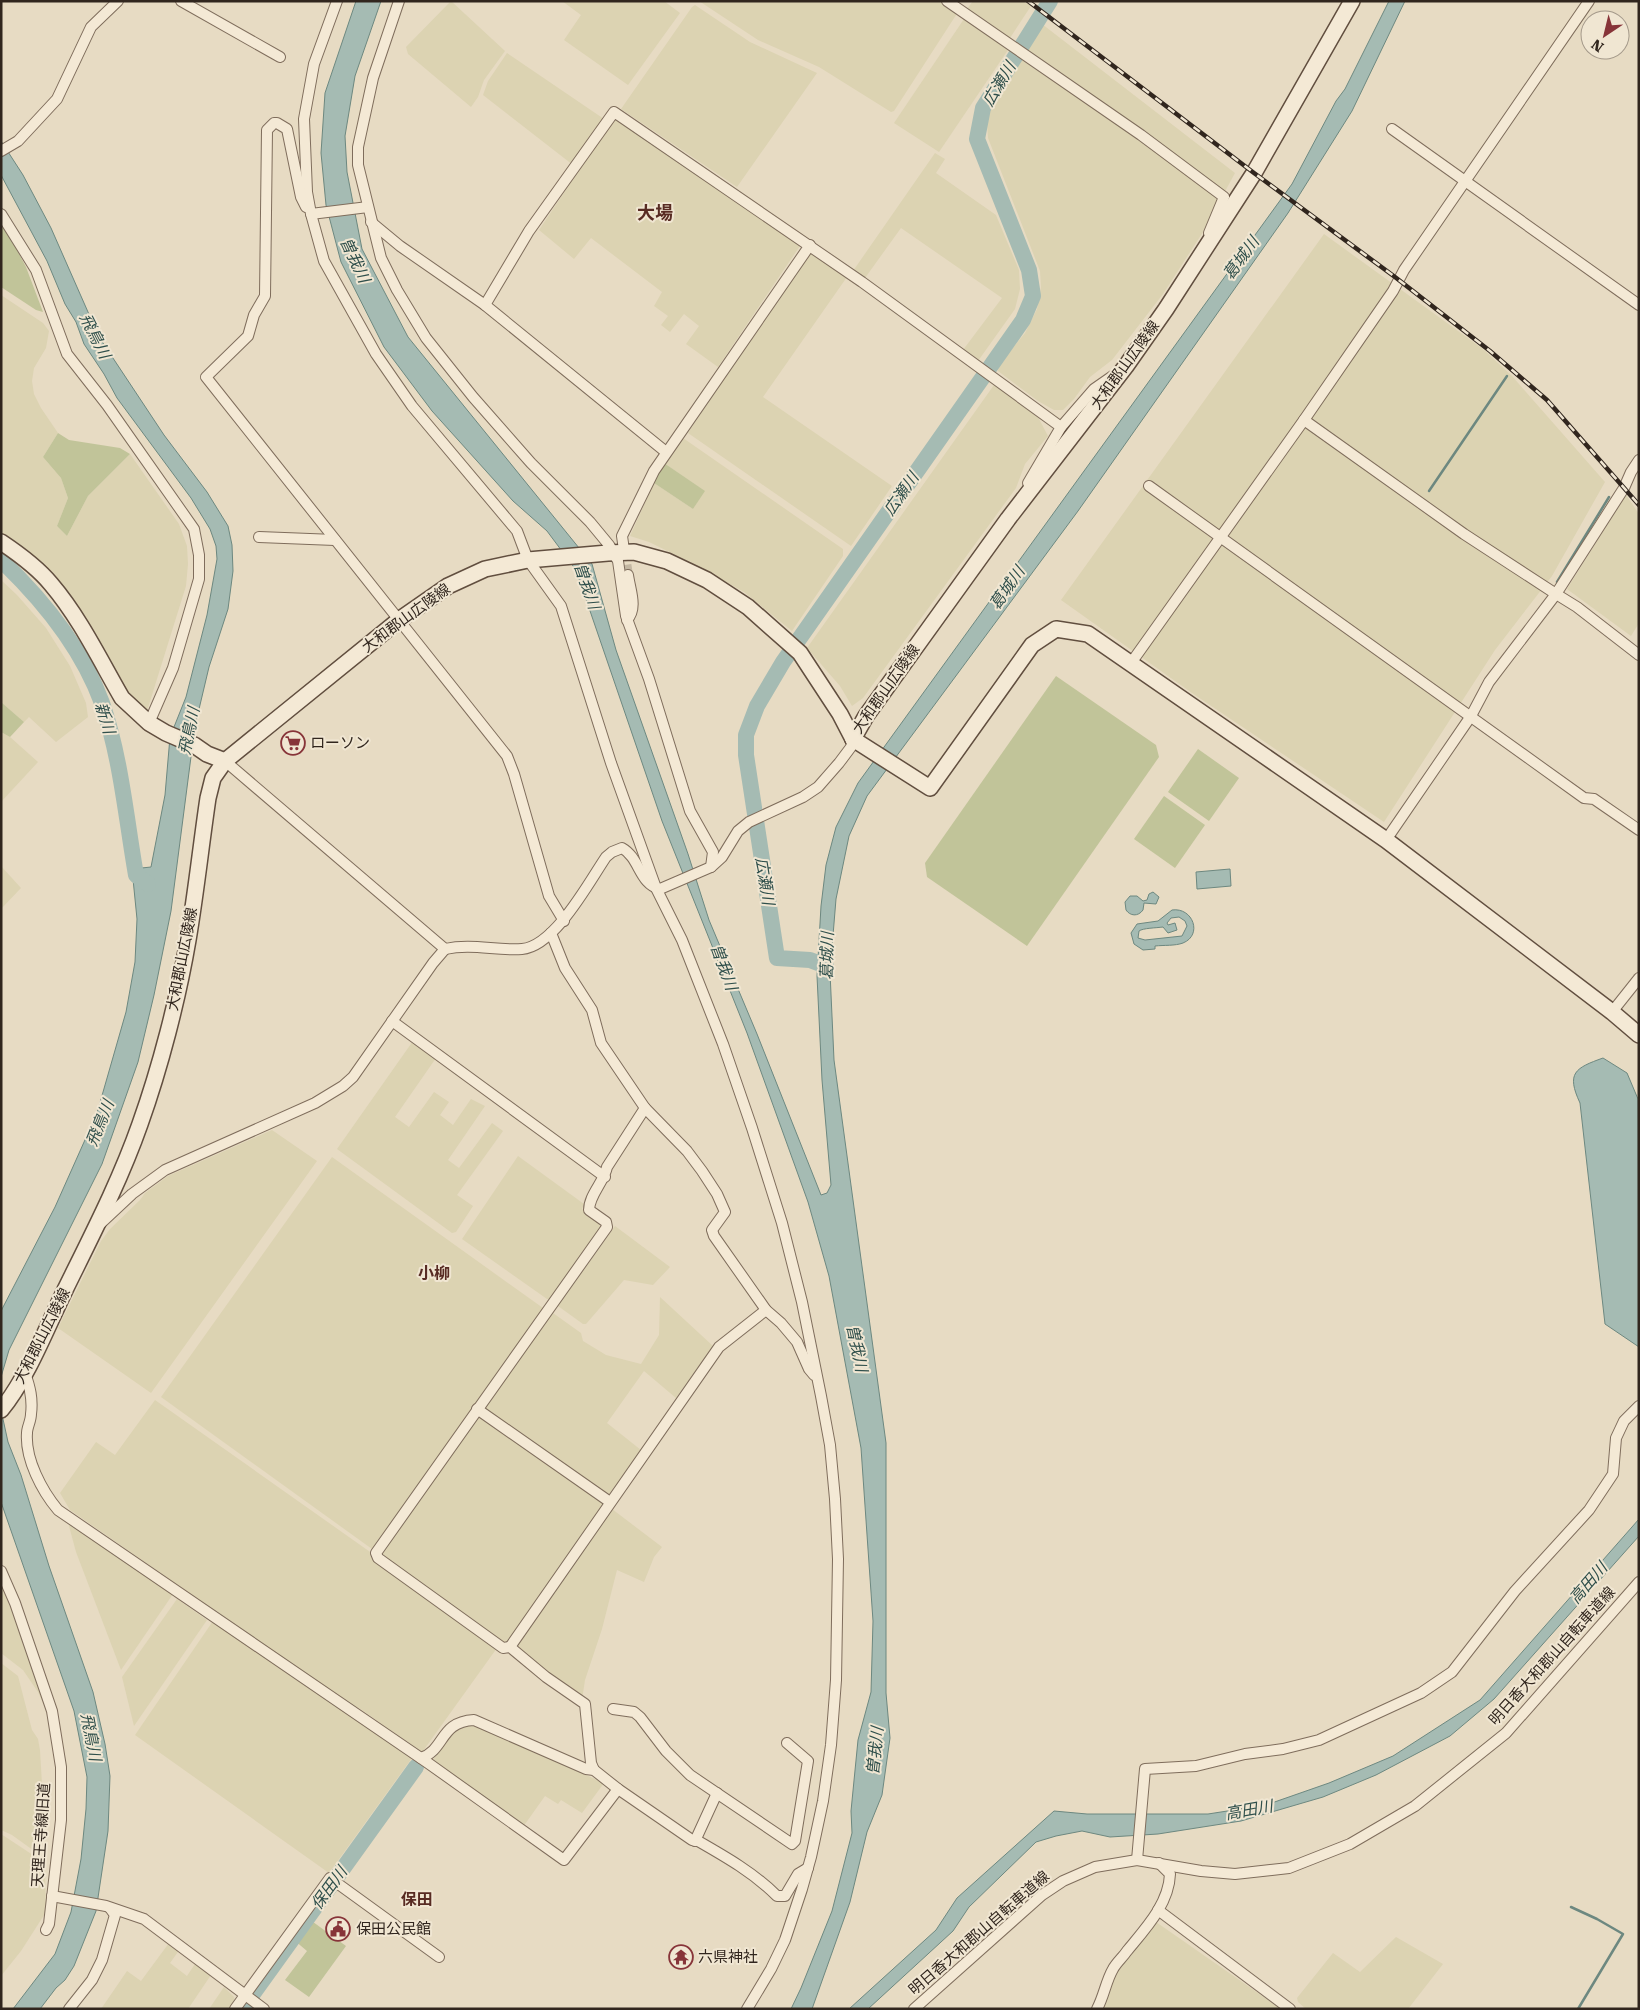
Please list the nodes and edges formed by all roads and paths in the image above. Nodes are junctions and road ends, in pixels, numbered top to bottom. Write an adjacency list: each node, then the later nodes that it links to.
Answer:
1 (118, 1): 10 (street)
2 (181, 1): 8 (street)
3 (337, 1): 14 (street)
4 (399, 1): 12 (street)
5 (947, 1): 17 (street)
6 (1352, 1): 17 (main road, 大和郡山広陵線)
7 (1589, 1): 11 (street)
8 (280, 57)
9 (1392, 129): 11 (street)
10 (1, 152)
11 (1466, 181): 19 (street); 21 (street)
12 (366, 207): 14 (street); 15 (street)
13 (1, 214): 41 (street)
14 (315, 214): 30 (street); 33 (street)
15 (371, 222): 18 (street); 32 (street)
16 (810, 245): 18 (street); 22 (street); 23 (street)
17 (1201, 255): 20 (main road, 大和郡山広陵線)
18 (484, 305): 23 (street)
19 (1639, 305)
20 (1126, 366): 22 (street); 27 (main road, 大和郡山広陵線)
21 (1304, 420): 29 (street); 35 (street)
22 (1061, 428): 27 (street)
23 (666, 452): 32 (street)
24 (1639, 460): 25 (street)
25 (1635, 475): 35 (street)
26 (1149, 486): 29 (street)
27 (1008, 519): 42 (main road, 大和郡山広陵線)
28 (259, 537): 30 (street)
29 (1220, 537): 39 (street); 40 (street)
30 (335, 540): 36 (street)
31 (1, 542): 41 (main road)
32 (615, 552): 33 (main road, 大和郡山広陵線); 37 (street); 42 (main road, 大和郡山広陵線)
33 (533, 559): 36 (main road, 大和郡山広陵線); 47 (street)
34 (628, 576): 37 (street)
35 (1556, 594): 38 (street); 40 (street)
36 (399, 620): 43 (main road, 大和郡山広陵線); 48 (street)
37 (627, 620): 46 (street)
38 (1639, 655)
39 (1131, 663): 42 (main road); 45 (main road)
40 (1471, 716): 44 (street); 45 (street)
41 (148, 723): 43 (main road)
42 (858, 742): 46 (street)
43 (224, 761): 50 (street); 57 (main road, 大和郡山広陵線)
44 (1639, 830)
45 (1386, 840): 52 (main road)
46 (711, 867): 47 (street)
47 (658, 888): 48 (street); 61 (street)
48 (564, 921): 49 (street)
49 (551, 933): 50 (street); 55 (street)
50 (445, 949): 53 (street)
51 (1639, 978): 52 (street)
52 (1612, 1012): 54 (main road)
53 (392, 1021): 56 (street); 58 (street)
54 (1639, 1035)
55 (645, 1108): 56 (street); 60 (street)
56 (606, 1177): 64 (street)
57 (116, 1184): 58 (street); 59 (main road, 大和郡山広陵線)
58 (132, 1194): 59 (street)
59 (94, 1232): 62 (main road, 大和郡山広陵線)
60 (766, 1310): 61 (street); 66 (street)
61 (817, 1378): 79 (street)
62 (22, 1379): 65 (main road, 大和郡山広陵線); 72 (street)
63 (1639, 1406): 77 (street)
64 (477, 1409): 66 (street); 69 (street)
65 (1, 1410)
66 (610, 1502): 69 (street)
67 (1, 1571): 80 (street, 天理王寺線旧道)
68 (1639, 1582): 78 (street, 明日香大和郡山自転車道線)
69 (510, 1647): 73 (street)
70 (613, 1708): 75 (street)
71 (787, 1743): 75 (street)
72 (421, 1758): 73 (street); 74 (street)
73 (594, 1770): 74 (street)
74 (618, 1789): 76 (street)
75 (716, 1793): 76 (street)
76 (695, 1841): 79 (street)
77 (1137, 1858): 78 (street, 明日香大和郡山自転車道線); 90 (street, 明日香大和郡山自転車道線)
78 (1159, 1863): 82 (street)
79 (808, 1868): 89 (street)
80 (54, 1897): 81 (street, 天理王寺線旧道); 83 (street)
81 (108, 1907): 85 (street, 天理王寺線旧道); 86 (street)
82 (1158, 1910): 91 (street); 92 (street)
83 (46, 1930)
84 (439, 1956): 85 (street)
85 (245, 1995): 87 (street); 88 (street, 天理王寺線旧道)
86 (69, 2009)
87 (235, 2009)
88 (264, 2009)
89 (747, 2009)
90 (914, 2009)
91 (1097, 2009)
92 (1290, 2009)

